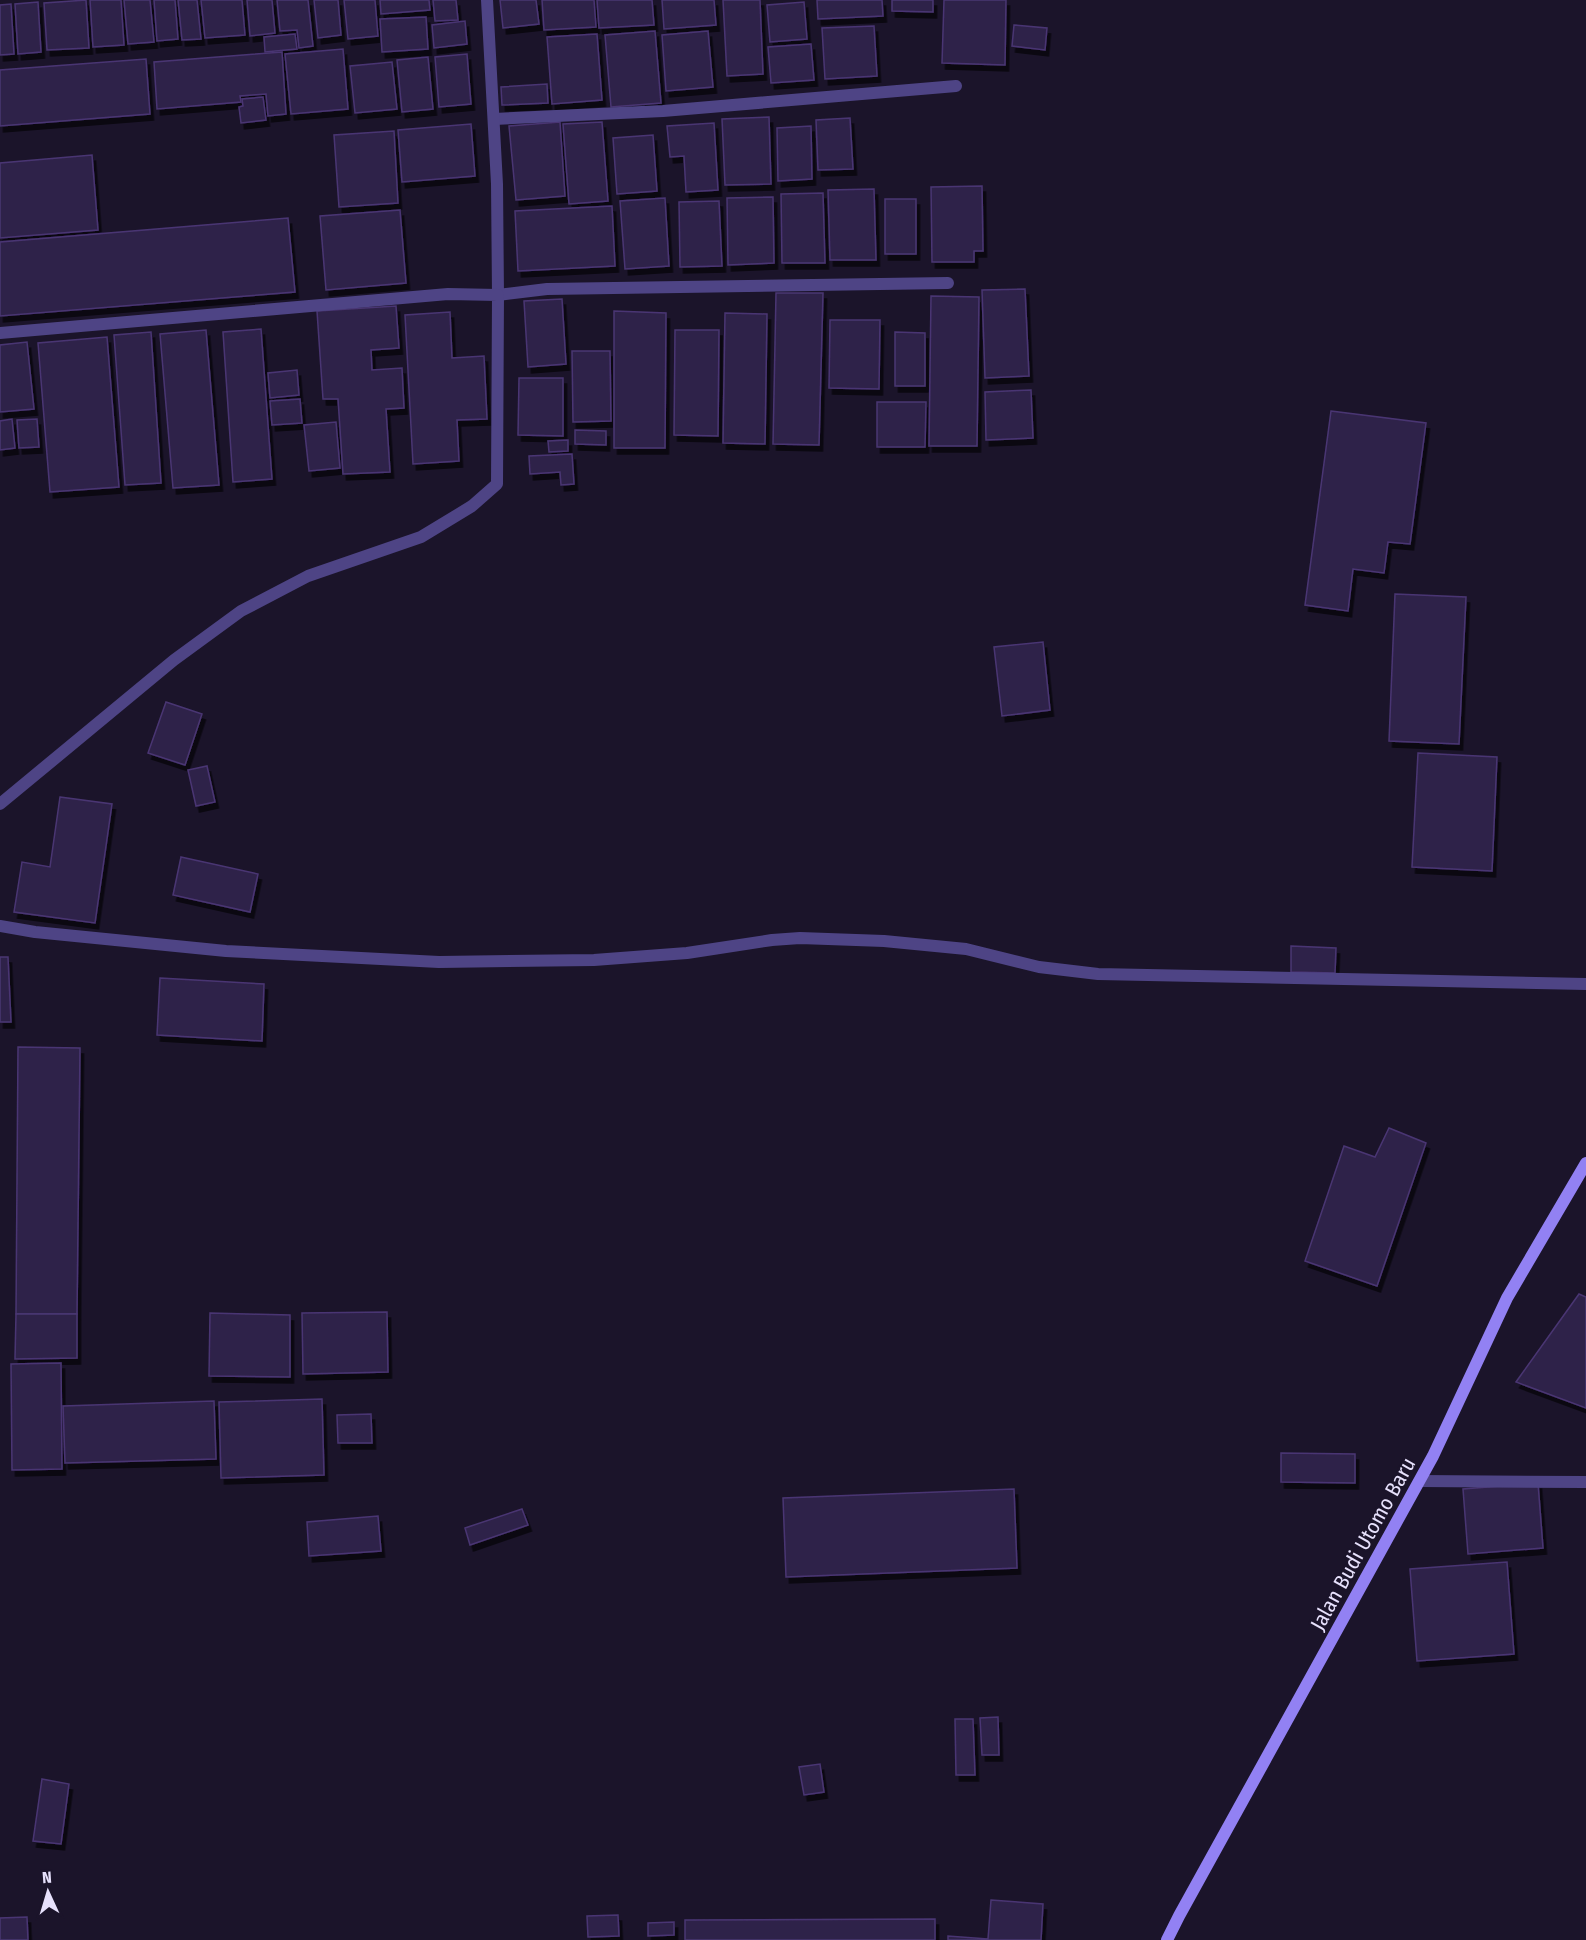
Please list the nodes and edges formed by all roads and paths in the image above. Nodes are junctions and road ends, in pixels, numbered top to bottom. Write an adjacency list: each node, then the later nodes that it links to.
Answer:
1 (487, 0): 3 (street)
2 (956, 86): 3 (street)
3 (494, 119): 5 (street)
4 (948, 283): 5 (street)
5 (498, 295): 6 (street); 7 (street)
6 (0, 333)
7 (0, 804)
8 (0, 926): 9 (street)
9 (1586, 984)
10 (1586, 1163): 11 (street, Jalan Budi Utomo Baru)
11 (1420, 1480): 12 (street); 13 (street, Jalan Budi Utomo Baru)
12 (1586, 1482)
13 (1167, 1940)

